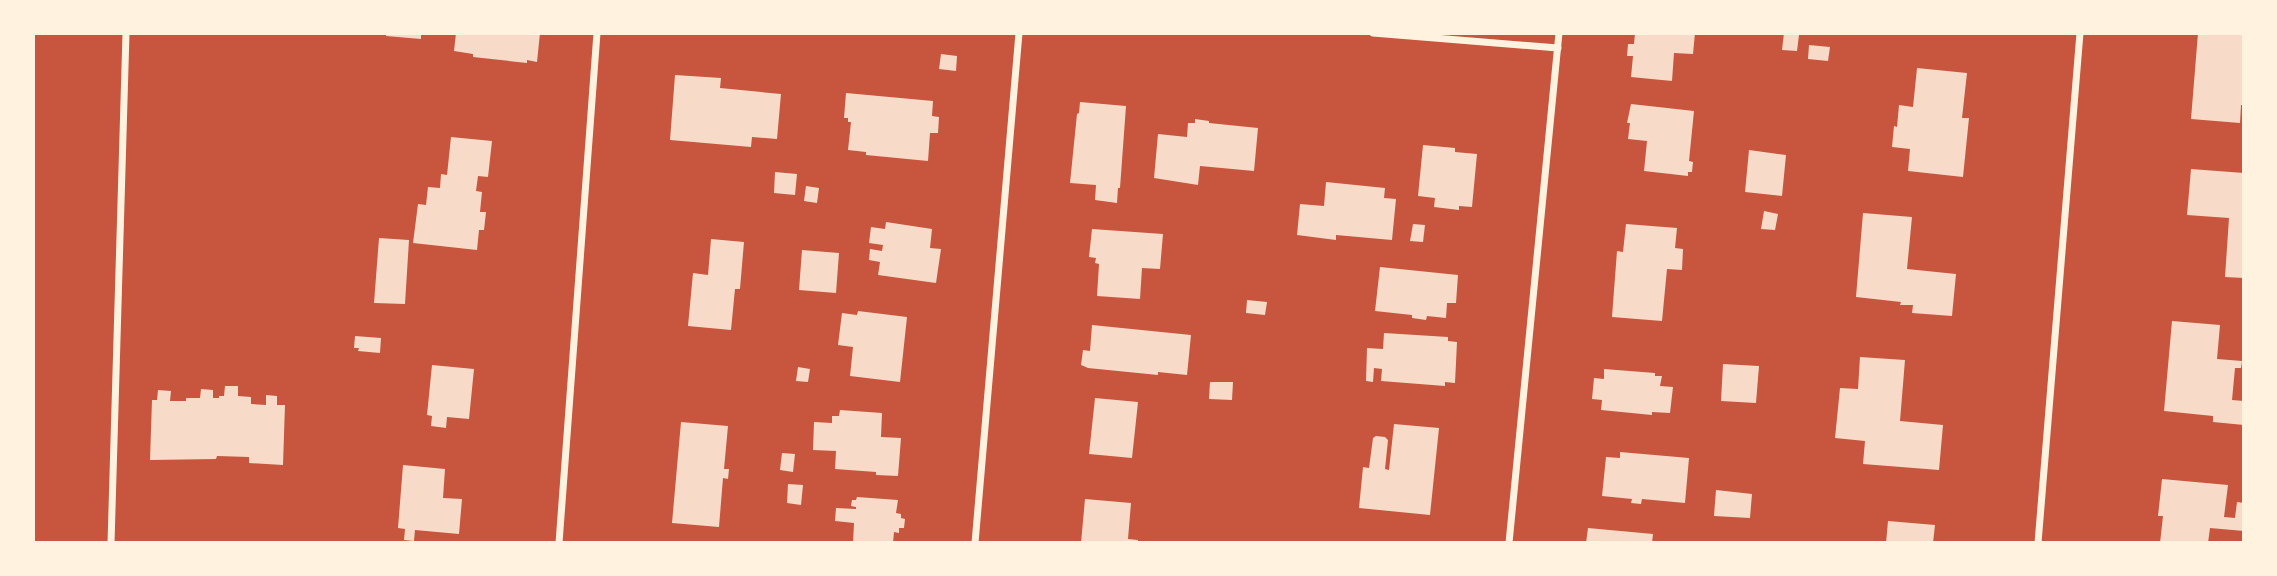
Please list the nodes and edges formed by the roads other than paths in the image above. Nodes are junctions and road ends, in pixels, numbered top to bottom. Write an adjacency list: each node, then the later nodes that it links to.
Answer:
1 (126, 33): 8 (street)
2 (597, 33): 9 (street)
3 (1019, 33): 10 (street)
4 (1373, 33): 7 (street)
5 (1559, 33): 7 (street)
6 (2080, 33): 12 (street)
7 (1558, 48): 11 (street)
8 (111, 543)
9 (559, 543)
10 (975, 543)
11 (1509, 543)
12 (2038, 543)

